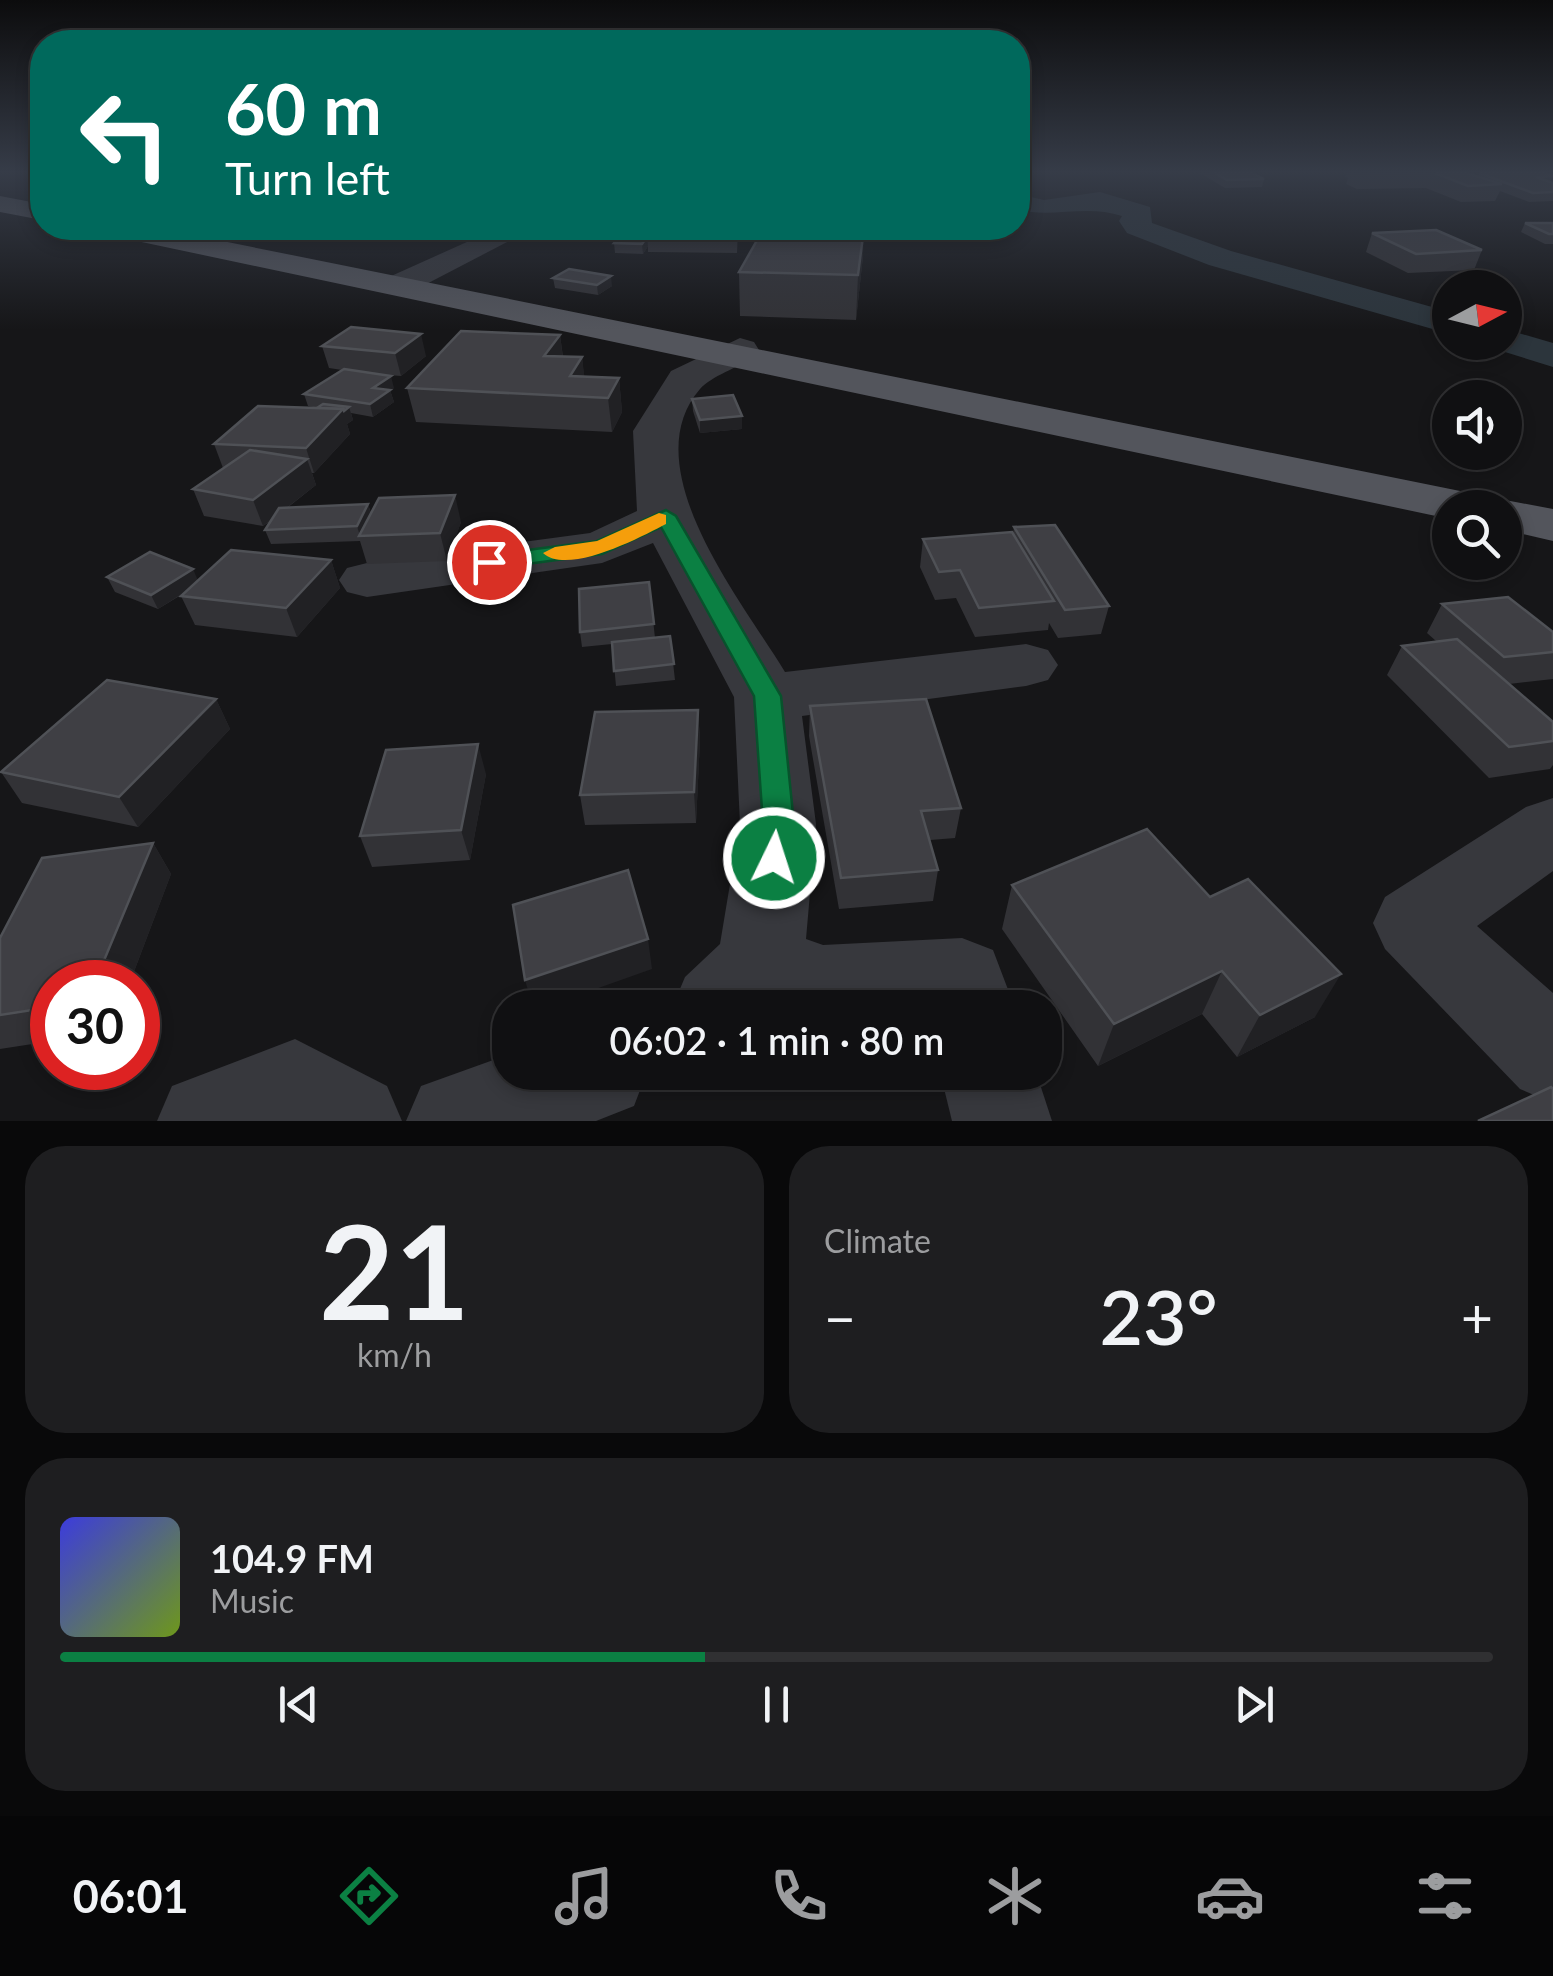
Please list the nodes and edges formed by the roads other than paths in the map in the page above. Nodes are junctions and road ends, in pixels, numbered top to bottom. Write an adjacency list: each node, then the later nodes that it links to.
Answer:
1 (179, 240): 3 (main road)
2 (494, 240): 3 (street)
3 (401, 284): 4 (main road)
4 (737, 351): 5 (main road); 6 (street)
5 (1432, 500)
6 (666, 516): 7 (street); 9 (street)
7 (367, 580)
8 (1026, 665): 9 (street)
9 (767, 696): 11 (street)
10 (1553, 830): 13 (street)
11 (739, 986): 12 (street)
12 (965, 990)
13 (1553, 1056)
14 (547, 1090): 18 (street)
15 (993, 1090): 19 (street)
16 (206, 1121): 17 (street)
17 (352, 1121)
18 (456, 1121)
19 (1002, 1121)

